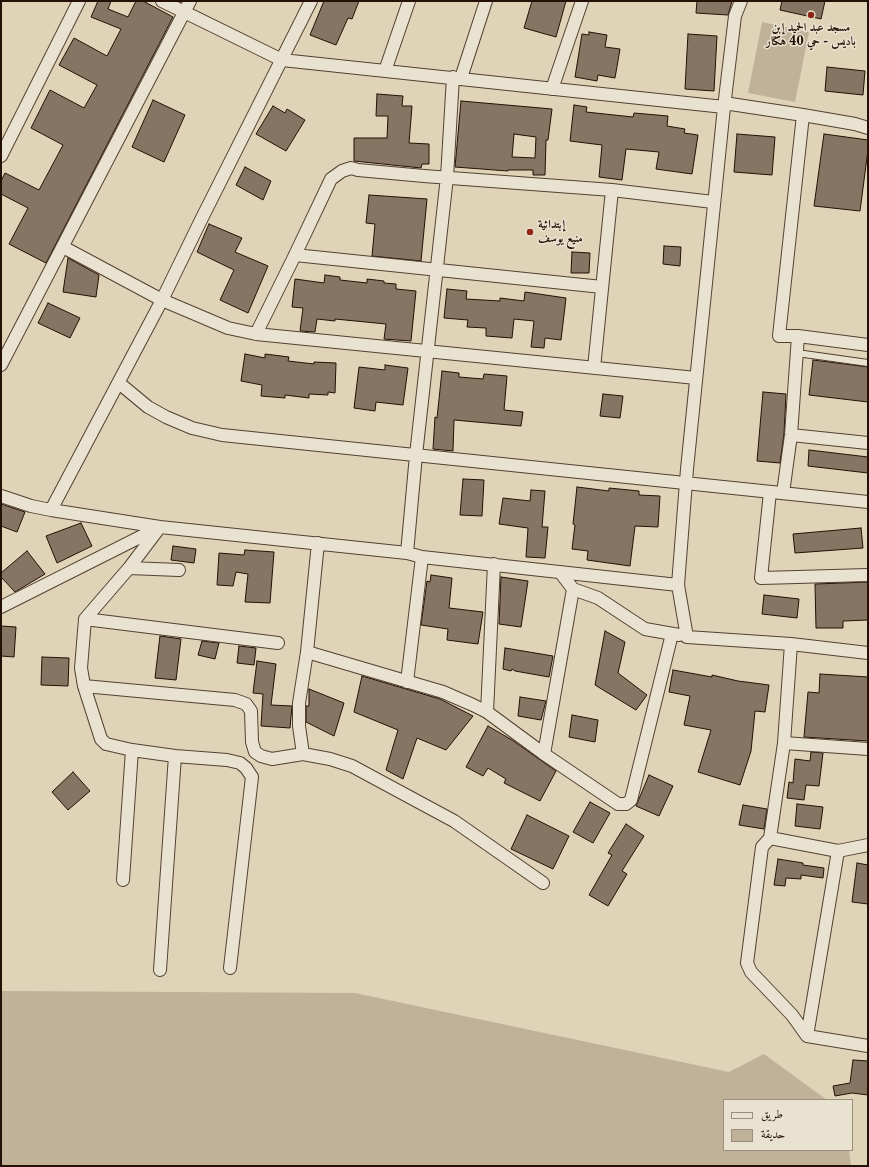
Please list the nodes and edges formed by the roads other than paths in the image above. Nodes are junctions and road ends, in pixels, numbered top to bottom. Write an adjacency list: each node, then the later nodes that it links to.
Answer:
1 (79, 1): 16 (street)
2 (162, 1): 8 (street)
3 (311, 1): 9 (street)
4 (409, 1): 10 (street)
5 (486, 1): 11 (street)
6 (582, 1): 12 (street)
7 (740, 1): 13 (street)
8 (187, 6): 9 (street); 20 (street)
9 (282, 60): 10 (street); 24 (street)
10 (385, 71): 11 (street)
11 (457, 78): 12 (street); 17 (street)
12 (552, 89): 13 (street)
13 (724, 105): 14 (street); 19 (street)
14 (803, 115): 15 (street); 26 (street)
15 (868, 128)
16 (1, 156)
17 (447, 177): 18 (street); 21 (street); 22 (street)
18 (612, 190): 19 (street); 23 (street)
19 (713, 202): 33 (street)
20 (63, 247): 24 (street); 31 (street)
21 (295, 255): 22 (street); 25 (street)
22 (437, 270): 23 (street); 28 (street)
23 (602, 287): 32 (street)
24 (162, 300): 25 (street); 34 (street)
25 (256, 334): 28 (street)
26 (798, 336): 27 (street); 29 (street)
27 (868, 344)
28 (428, 351): 32 (street); 37 (street)
29 (797, 353): 30 (lane); 35 (street)
30 (868, 363)
31 (1, 365)
32 (594, 368): 33 (street)
33 (696, 378): 38 (street)
34 (118, 383): 37 (street); 43 (street)
35 (791, 435): 36 (street); 40 (street)
36 (868, 443)
37 (416, 455): 38 (street); 46 (street)
38 (686, 483): 39 (street); 53 (street)
39 (770, 492): 40 (street); 52 (street)
40 (783, 493): 42 (street)
41 (1, 496): 43 (street)
42 (868, 502)
43 (51, 510): 44 (street)
44 (160, 527): 45 (street); 49 (street); 55 (street)
45 (318, 543): 46 (street); 61 (street)
46 (407, 553): 47 (street)
47 (422, 557): 48 (street); 63 (street)
48 (494, 564): 51 (street); 65 (street)
49 (129, 568): 50 (street); 56 (street)
50 (179, 570)
51 (560, 572): 53 (street); 54 (street)
52 (868, 575)
53 (678, 585): 58 (street)
54 (573, 589): 57 (street); 70 (street)
55 (1, 607)
56 (85, 619): 59 (street); 64 (street)
57 (672, 634): 58 (street); 70 (street)
58 (687, 636): 60 (street)
59 (278, 644)
60 (791, 644): 62 (street); 66 (street)
61 (307, 652): 63 (street); 69 (street)
62 (868, 653)
63 (407, 682): 65 (street)
64 (84, 686): 68 (street); 69 (street)
65 (487, 712): 70 (street)
66 (784, 743): 67 (street); 72 (street)
67 (868, 749)
68 (132, 750): 71 (street); 75 (street)
69 (303, 754): 76 (street)
70 (544, 754)
71 (176, 756): 77 (street); 78 (street)
72 (770, 838): 74 (street); 79 (street)
73 (868, 845): 74 (street)
74 (838, 851): 79 (street)
75 (123, 880)
76 (543, 883)
77 (230, 968)
78 (160, 970)
79 (808, 1036): 80 (street)
80 (868, 1046)

